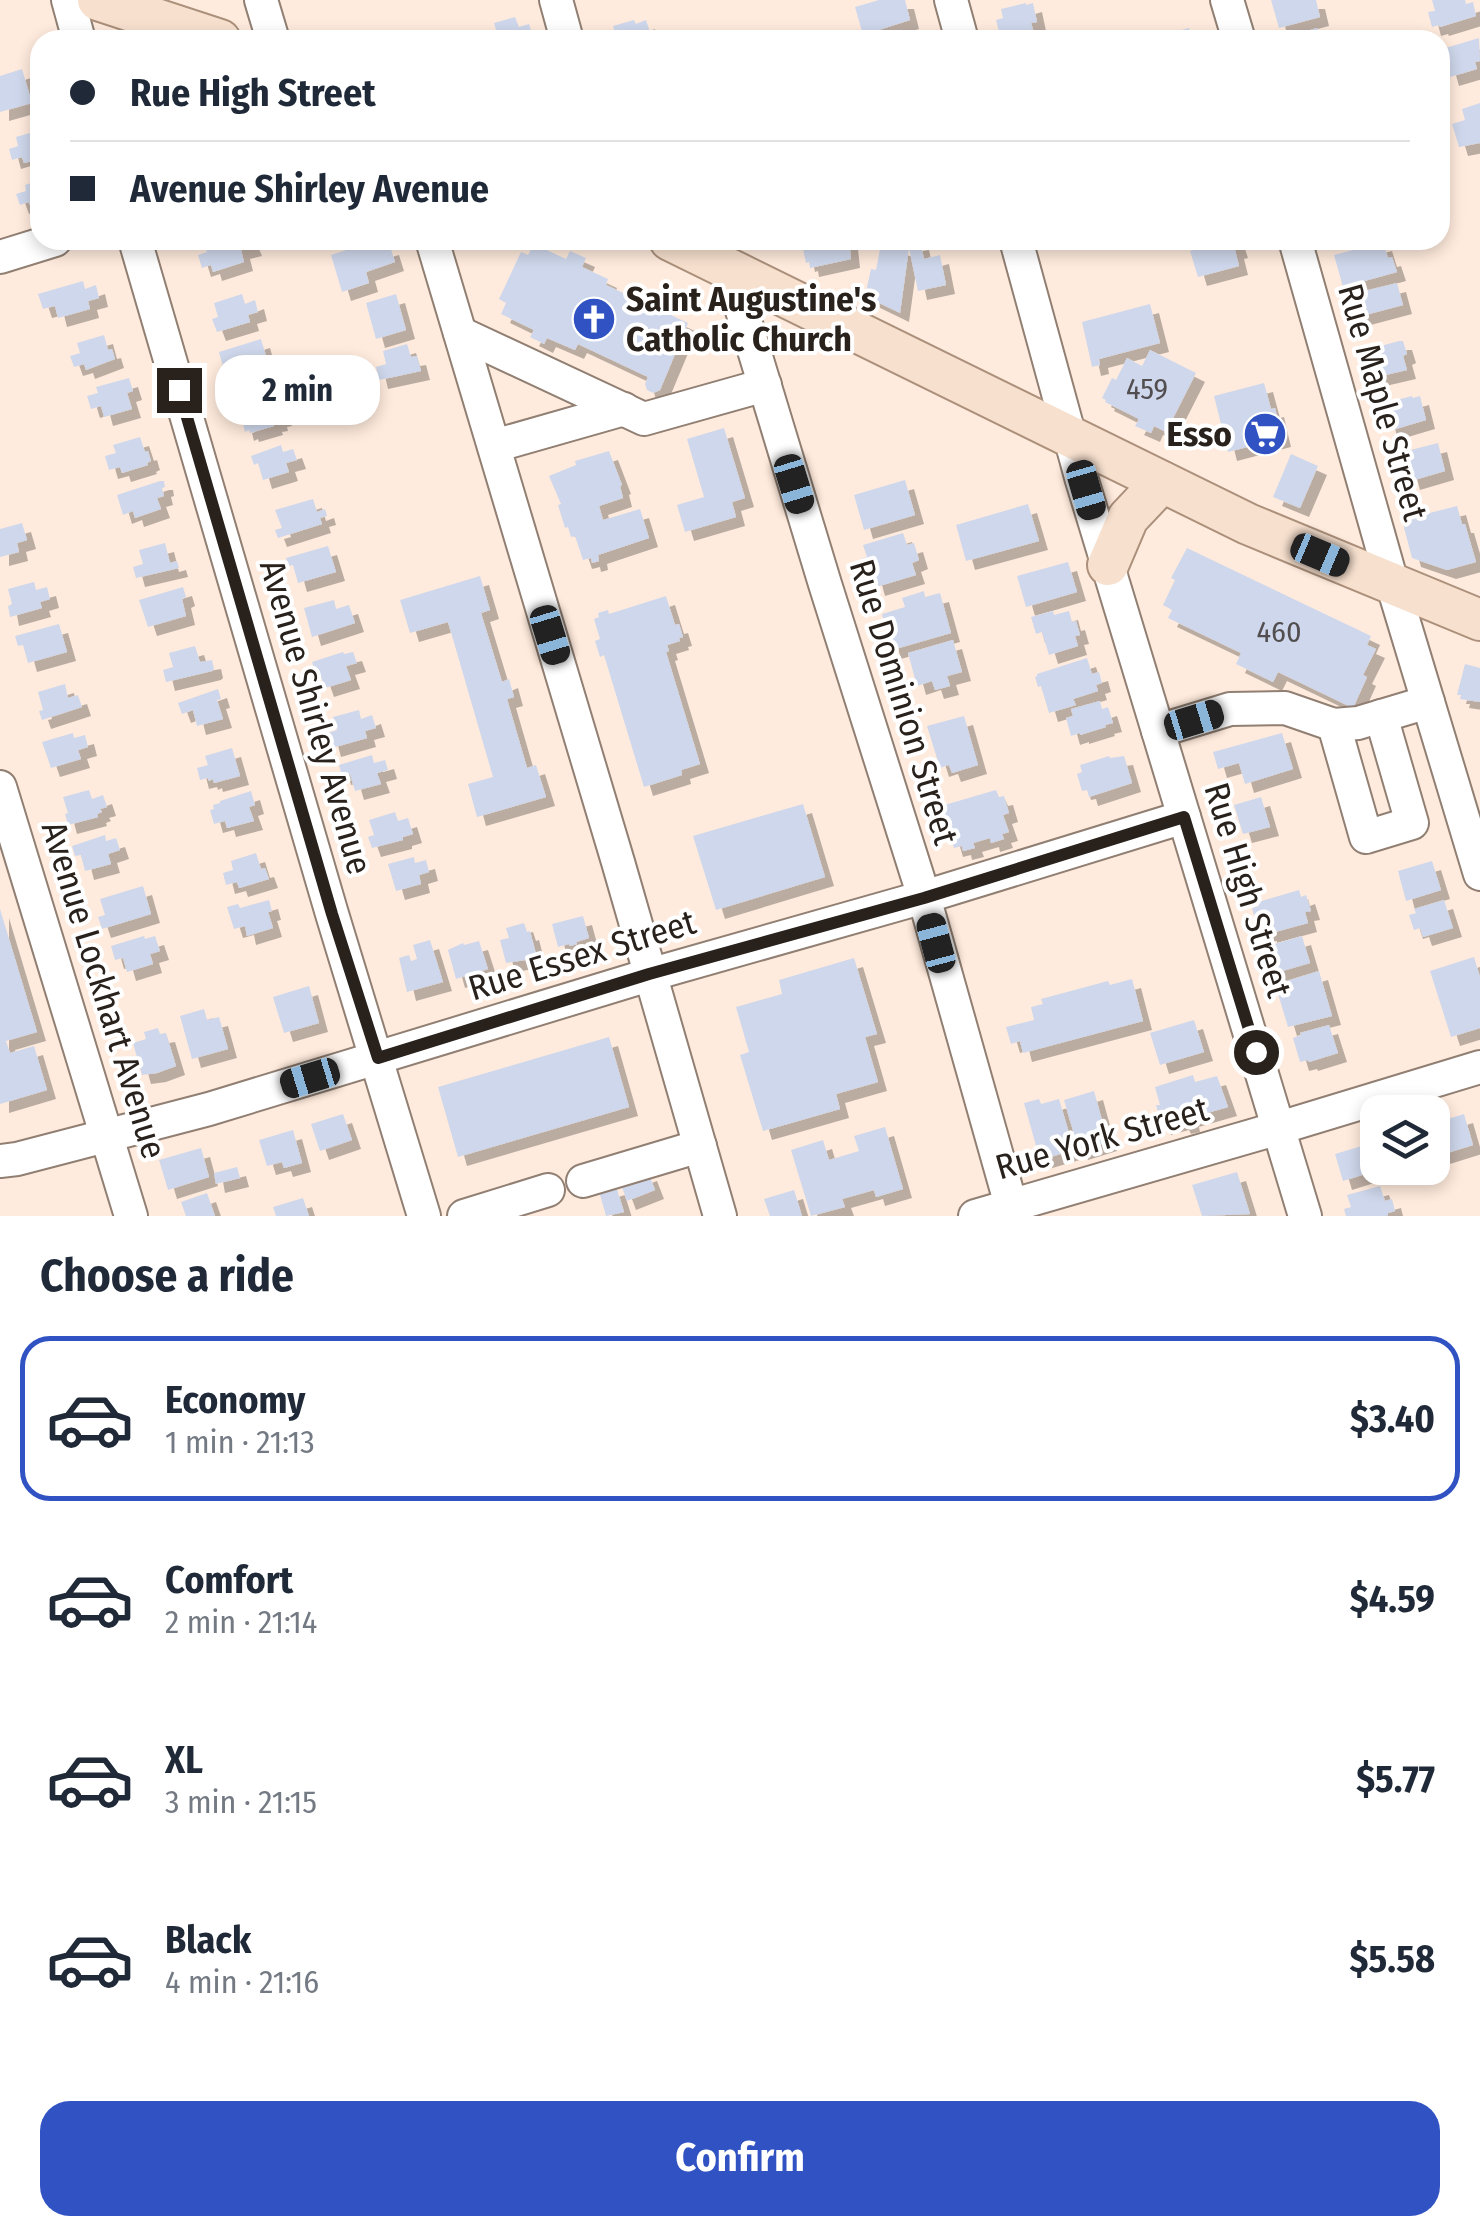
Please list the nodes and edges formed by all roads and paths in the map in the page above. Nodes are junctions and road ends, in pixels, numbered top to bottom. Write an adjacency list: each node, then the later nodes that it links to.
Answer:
1 (68, 0): 7 (street)
2 (98, 0): 8 (main road)
3 (261, 0): 9 (street)
4 (556, 0): 10 (street)
5 (952, 0): 11 (street)
6 (1227, 0): 12 (street)
7 (76, 30)
8 (190, 30)
9 (271, 30)
10 (564, 30)
11 (960, 30)
12 (1236, 30)
13 (30, 248): 19 (street)
14 (139, 250): 40 (street, Avenue Shirley Avenue)
15 (435, 250): 21 (street)
16 (689, 250): 20 (main road)
17 (1019, 250): 24 (street, Rue High Street)
18 (1298, 250): 28 (street, Rue Maple Street)
19 (0, 257)
20 (730, 271): 22 (street, Rue Dominion Street); 24 (main road)
21 (460, 333): 23 (street); 25 (street)
22 (764, 385): 23 (street); 38 (street, Rue Dominion Street)
23 (624, 409): 25 (street)
24 (1070, 438): 26 (main road); 27 (street, Rue High Street)
25 (494, 446): 39 (street)
26 (1162, 482): 27 (main road); 28 (main road)
27 (1108, 565): 33 (street, Rue High Street)
28 (1393, 586): 29 (main road); 30 (street, Rue Maple Street)
29 (1480, 620)
30 (1428, 702): 31 (street); 34 (street, Rue Maple Street)
31 (1381, 716): 32 (street); 32 (street)
32 (1334, 725): 33 (street)
33 (1158, 731): 36 (street, Rue High Street)
34 (1466, 776): 37 (street, Rue Maple Street)
35 (0, 787): 43 (street, Avenue Lockhart Avenue)
36 (1184, 817): 38 (street, Rue Essex Street); 42 (street, Rue High Street)
37 (1480, 874)
38 (924, 898): 39 (street, Rue Essex Street); 48 (street, Rue Dominion Street)
39 (649, 974): 40 (street, Rue Essex Street); 44 (street)
40 (378, 1058): 43 (street, Rue Essex Street); 50 (street, Avenue Shirley Avenue)
41 (1480, 1067): 42 (street, Rue York Street)
42 (1279, 1128): 48 (street, Rue York Street); 54 (street, Rue High Street)
43 (108, 1134): 45 (street, Rue Essex Street); 49 (street, Avenue Lockhart Avenue)
44 (700, 1146): 46 (street); 52 (street)
45 (0, 1161)
46 (583, 1181)
47 (548, 1190): 51 (street)
48 (1012, 1211): 53 (street, Rue York Street)
49 (131, 1216)
50 (424, 1216)
51 (464, 1216)
52 (720, 1216)
53 (976, 1216)
54 (1305, 1216)

